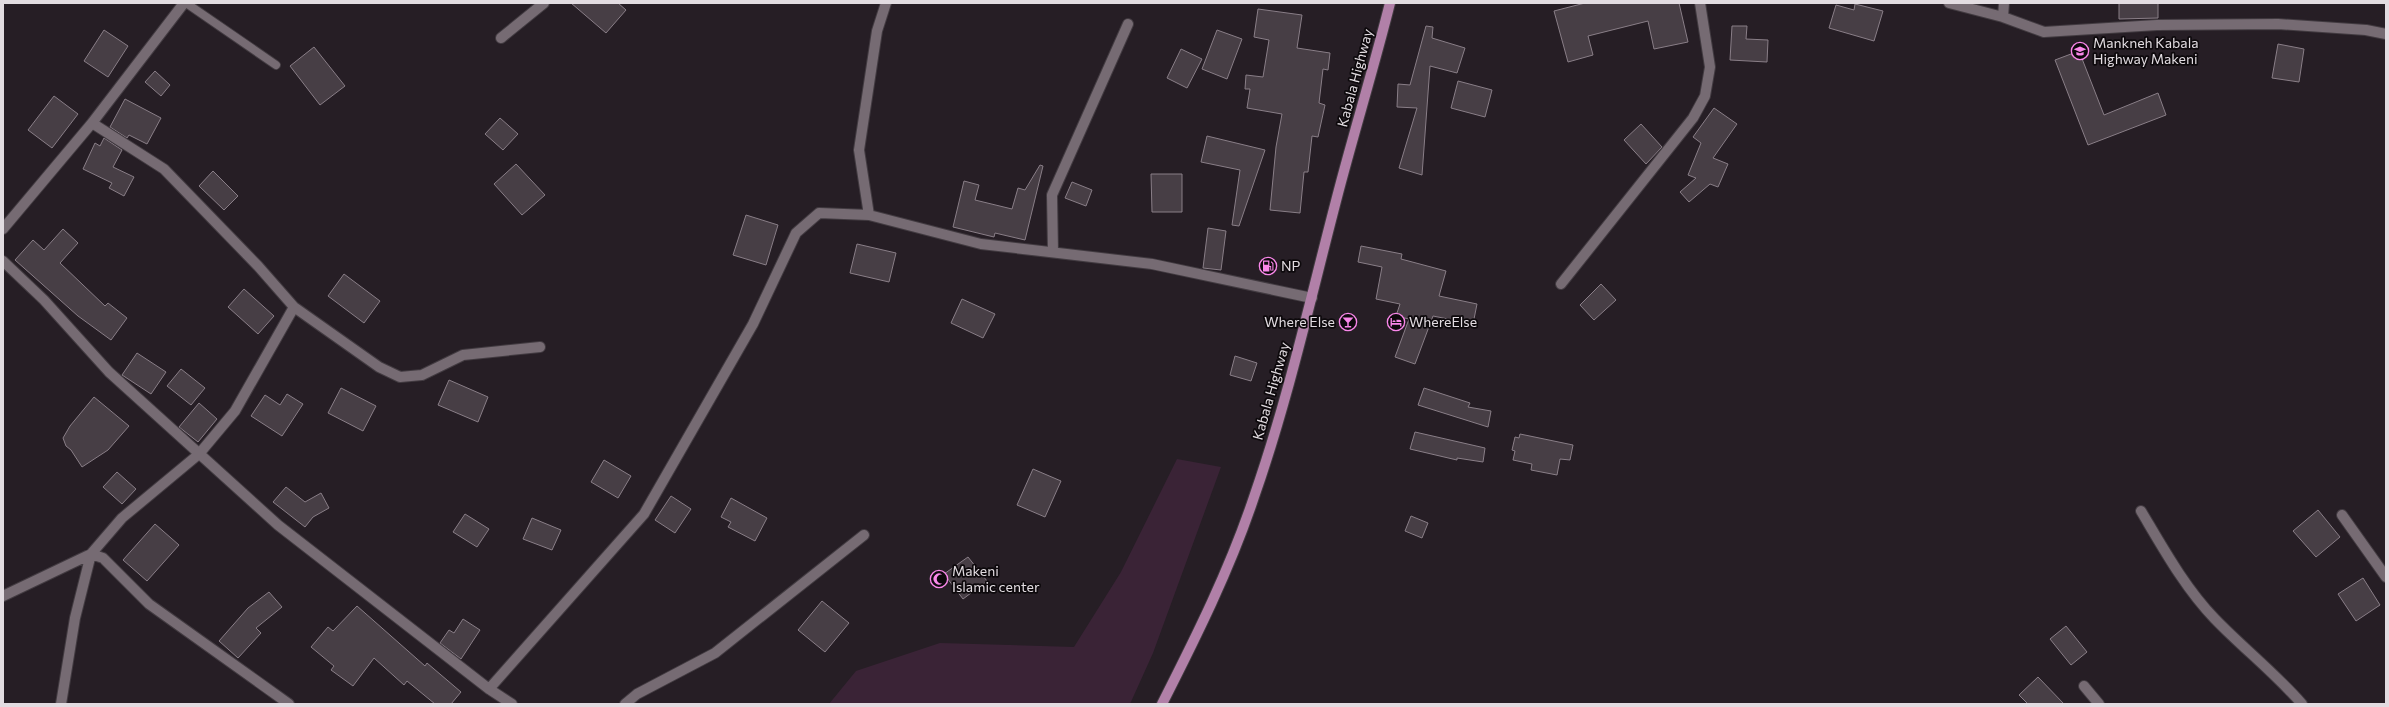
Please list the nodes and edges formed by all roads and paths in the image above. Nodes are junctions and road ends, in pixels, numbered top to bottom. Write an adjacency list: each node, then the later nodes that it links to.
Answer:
1 (185, 3): 12 (lane); 13 (street)
2 (544, 3): 11 (street)
3 (886, 3): 14 (street)
4 (1390, 3): 19 (main road, Kabala Highway)
5 (1700, 3): 18 (street)
6 (1949, 3): 8 (street)
7 (2004, 3): 8 (street)
8 (2003, 17): 10 (street)
9 (1128, 24): 16 (street)
10 (2386, 34)
11 (502, 38)
12 (276, 65)
13 (92, 123): 15 (street); 20 (street)
14 (869, 215): 16 (street); 30 (street)
15 (3, 229)
16 (1053, 252): 19 (street)
17 (3, 261): 22 (street)
18 (1561, 284)
19 (1312, 298): 35 (main road, Kabala Highway)
20 (294, 307): 21 (street); 22 (street)
21 (540, 347)
22 (199, 454): 26 (street); 30 (street)
23 (2142, 511): 37 (street)
24 (2342, 515): 27 (street)
25 (864, 535): 34 (street)
26 (91, 554): 28 (street); 31 (street); 32 (street)
27 (2386, 577)
28 (3, 596)
29 (2084, 686): 36 (street)
30 (489, 689): 33 (street)
31 (61, 704)
32 (289, 704)
33 (512, 704)
34 (625, 704)
35 (1162, 704)
36 (2099, 704)
37 (2302, 704)

